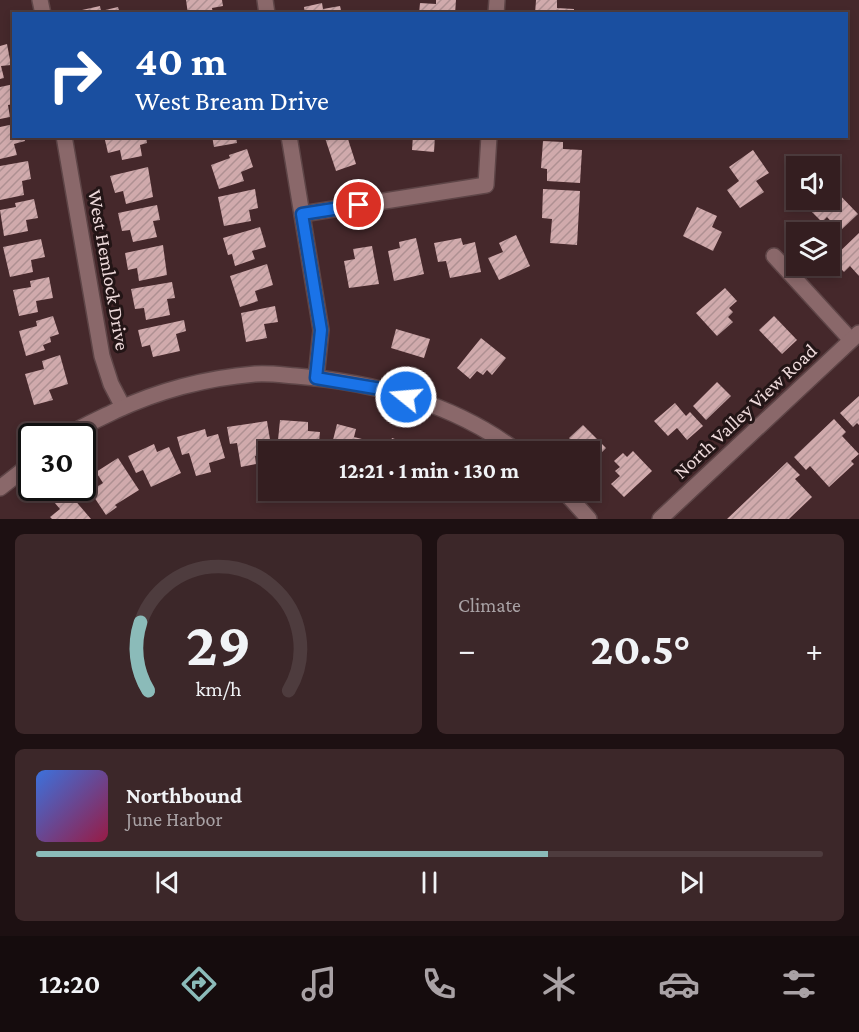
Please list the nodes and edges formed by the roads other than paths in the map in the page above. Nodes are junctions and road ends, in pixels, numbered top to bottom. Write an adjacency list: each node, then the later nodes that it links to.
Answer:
1 (64, 138): 8 (street, West Hemlock Drive)
2 (289, 138): 4 (street)
3 (489, 138): 4 (street)
4 (302, 214): 7 (street)
5 (774, 256): 6 (street)
6 (855, 336): 15 (street, North Valley View Road)
7 (316, 378): 8 (street); 10 (street)
8 (123, 407): 9 (street)
9 (89, 423)
10 (502, 441)
11 (18, 474): 12 (street)
12 (0, 488)
13 (573, 501): 14 (street)
14 (589, 519)
15 (660, 519)

